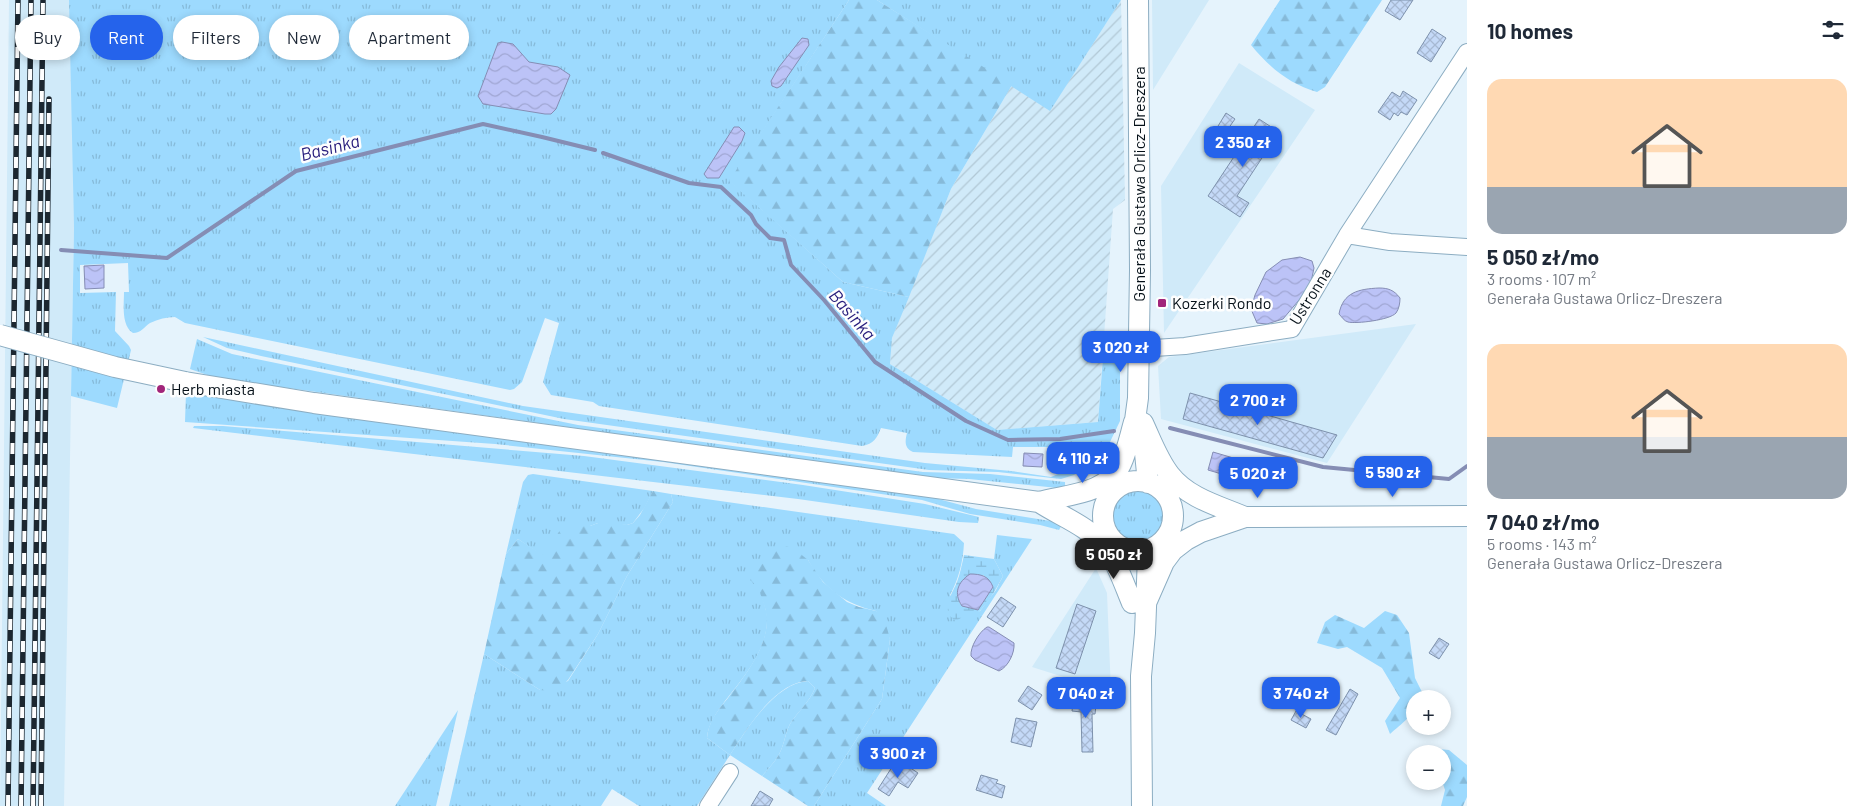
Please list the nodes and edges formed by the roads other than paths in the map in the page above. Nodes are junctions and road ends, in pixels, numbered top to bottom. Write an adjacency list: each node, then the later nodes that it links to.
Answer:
1 (1138, 0): 6 (main road, Generała Gustawa Orlicz-Dreszera)
2 (1467, 52): 3 (street)
3 (1347, 235): 4 (street); 6 (street, Ustronna)
4 (1467, 247)
5 (0, 335): 11 (main road, bridge)
6 (1138, 349): 7 (main road, Generała Gustawa Orlicz-Dreszera)
7 (1138, 422): 8 (main road, Generała Gustawa Orlicz-Dreszera); 9 (main road, Generała Gustawa Orlicz-Dreszera); 11 (main road); 12 (main road)
8 (1148, 483): 9 (main road); 10 (main road)
9 (1117, 489): 11 (main road); 14 (main road)
10 (1166, 495): 12 (main road); 15 (main road)
11 (1051, 504): 14 (main road); 18 (main road)
12 (1236, 516): 13 (main road); 15 (main road); 18 (main road)
13 (1467, 516)
14 (1105, 527): 17 (main road)
15 (1169, 532): 16 (main road)
16 (1150, 549): 17 (main road); 18 (main road)
17 (1127, 550): 18 (main road)
18 (1139, 603): 21 (main road)
19 (730, 772): 20 (street)
20 (708, 806)
21 (1142, 806)

